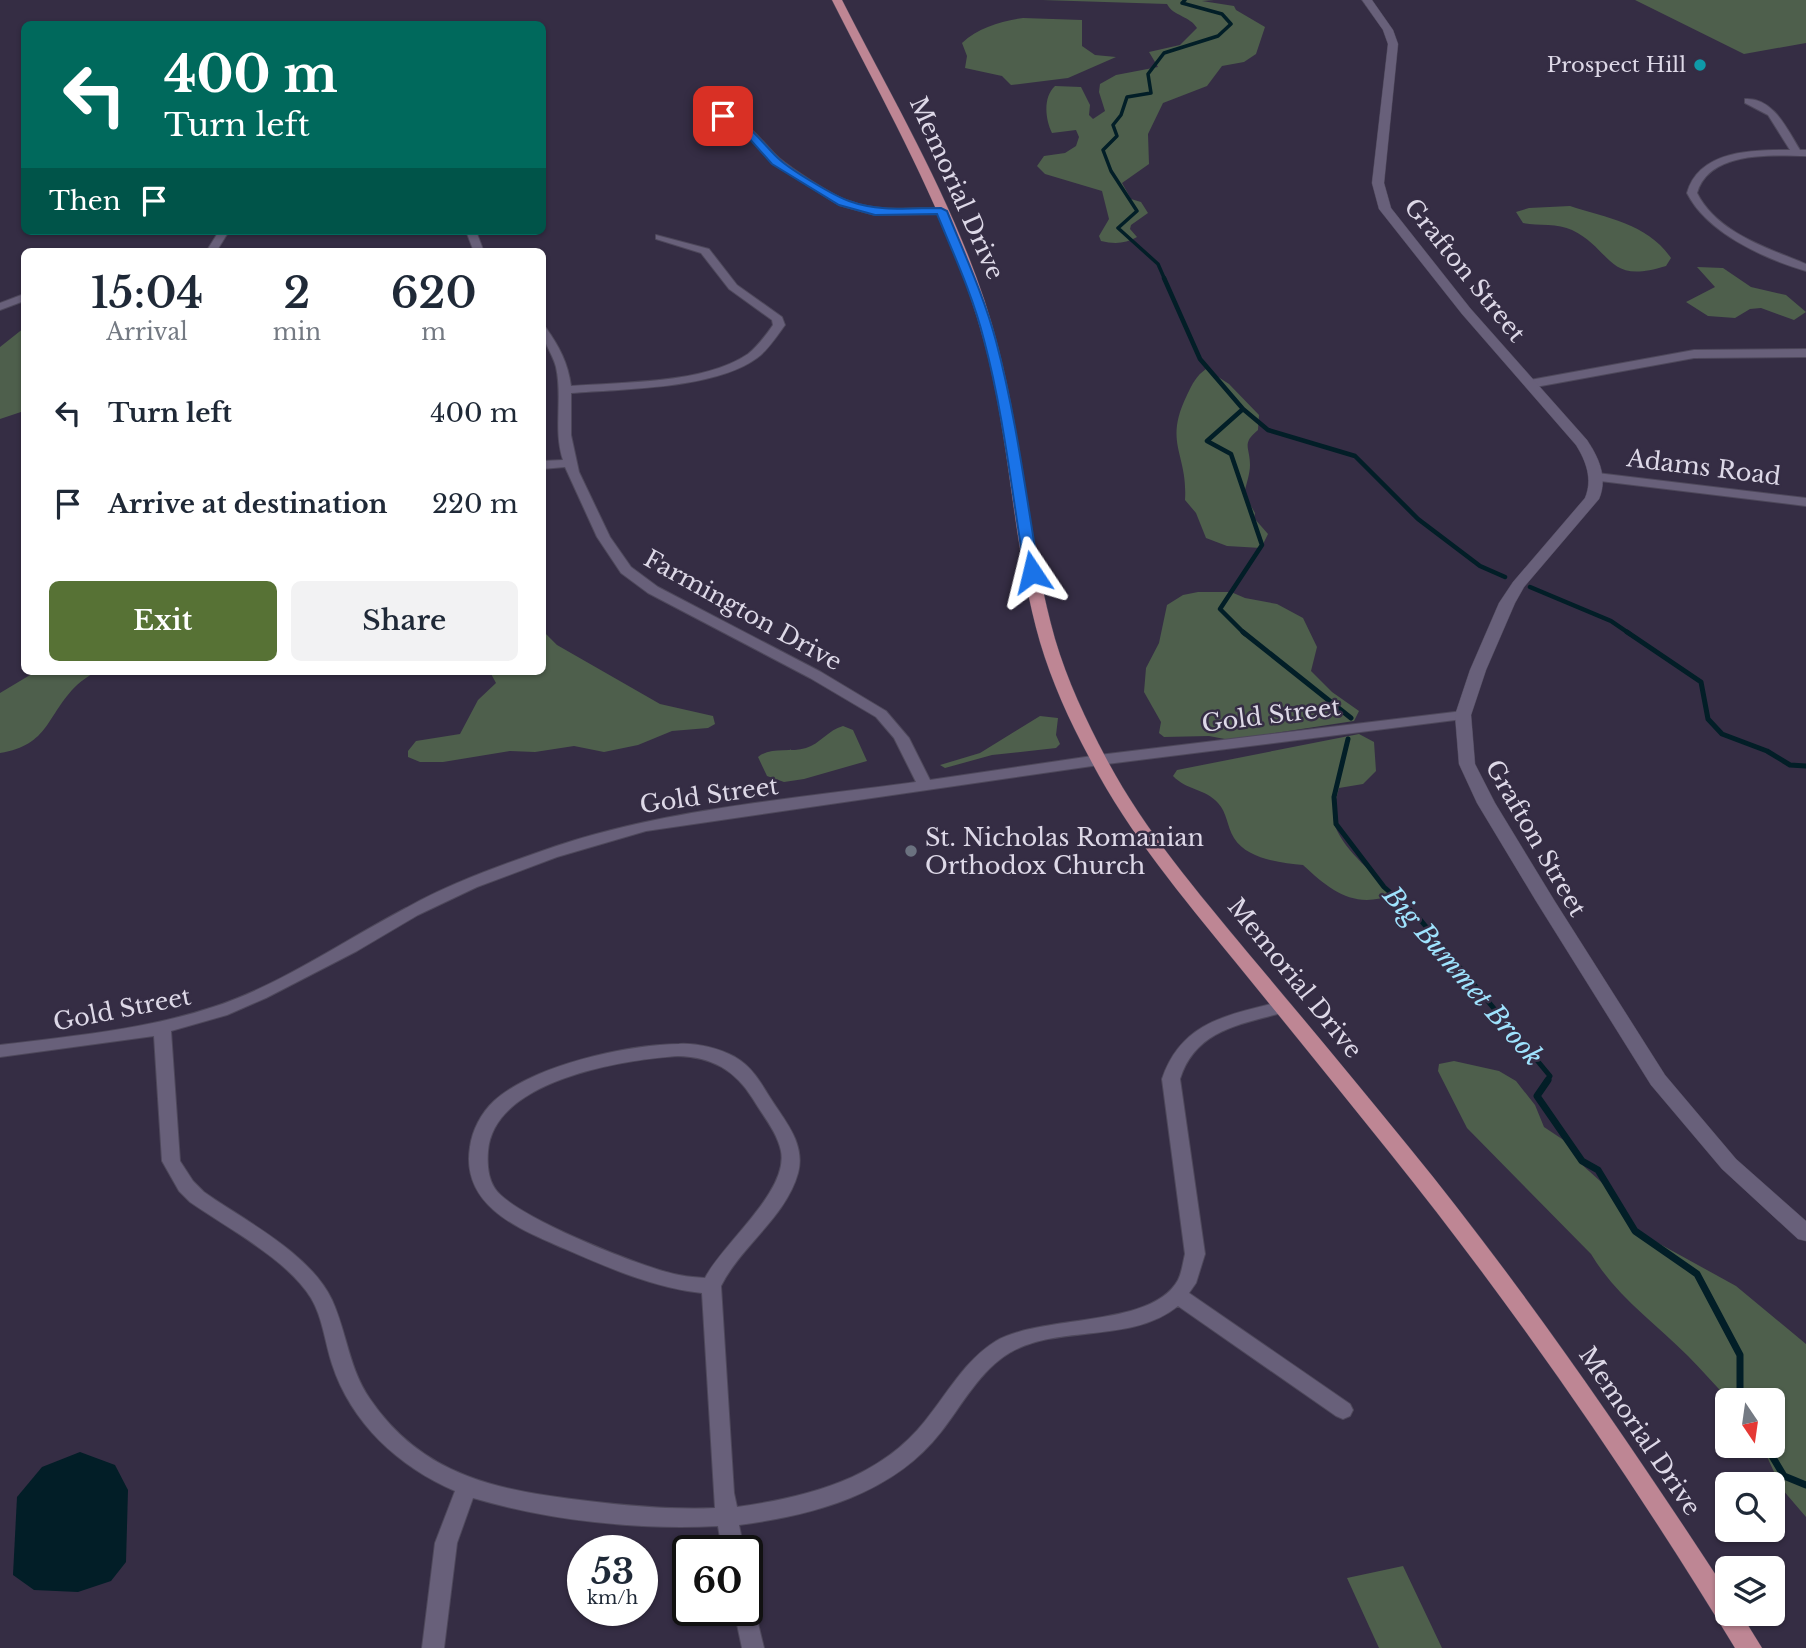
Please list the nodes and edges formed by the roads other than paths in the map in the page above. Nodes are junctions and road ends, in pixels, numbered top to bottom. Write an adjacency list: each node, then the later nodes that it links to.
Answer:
1 (837, 0): 6 (main road, Memorial Drive)
2 (1367, 0): 13 (street, Grafton Street)
3 (1748, 101): 5 (street)
4 (723, 116): 6 (street)
5 (1801, 153): 8 (street)
6 (941, 211): 20 (main road, Memorial Drive)
7 (660, 237): 14 (street)
8 (1806, 268)
9 (21, 298): 10 (street)
10 (0, 307)
11 (546, 335): 14 (street, Farmington Drive)
12 (1806, 353): 13 (street)
13 (1530, 384): 17 (street, Grafton Street)
14 (565, 390): 15 (street, Farmington Drive)
15 (570, 463): 16 (street); 21 (street, Farmington Drive)
16 (546, 465)
17 (1597, 477): 18 (street, Adams Road); 19 (street, Grafton Street)
18 (1806, 502)
19 (1463, 715): 20 (street, Gold Street); 25 (street, Grafton Street)
20 (1099, 760): 21 (street, Gold Street); 22 (main road, Memorial Drive)
21 (926, 786): 23 (street, Gold Street)
22 (1283, 1007): 27 (street); 32 (main road, Memorial Drive)
23 (162, 1029): 24 (street, Gold Street); 29 (street)
24 (0, 1051)
25 (1806, 1233)
26 (711, 1286): 26 (street); 30 (street)
27 (1177, 1295): 28 (street); 30 (street)
28 (1343, 1410)
29 (466, 1489): 30 (street); 35 (street)
30 (726, 1518): 31 (street)
31 (730, 1535)
32 (1715, 1595)
33 (748, 1626): 36 (street)
34 (1735, 1626): 37 (main road, Memorial Drive)
35 (433, 1648)
36 (753, 1648)
37 (1749, 1648)

